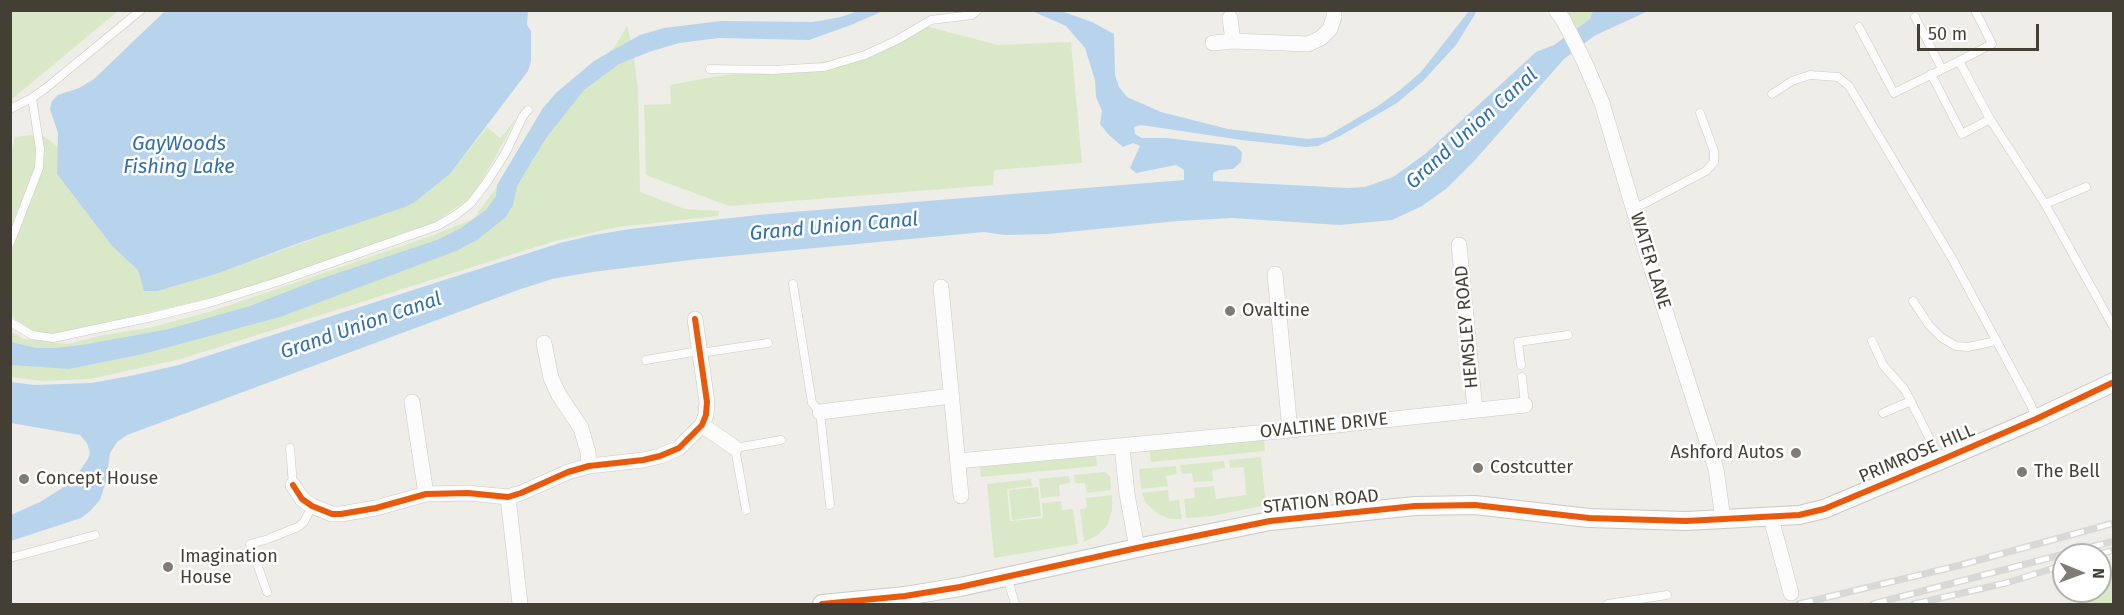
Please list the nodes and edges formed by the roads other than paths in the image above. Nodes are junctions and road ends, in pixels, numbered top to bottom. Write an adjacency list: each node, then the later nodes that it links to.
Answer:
1 (141, 10): 16 (lane)
2 (978, 10): 12 (lane)
3 (1334, 10): 9 (street)
4 (1975, 10): 11 (lane)
5 (1230, 14): 9 (street)
6 (1560, 16): 23 (street, WATER LANE)
7 (1915, 17): 13 (lane)
8 (1859, 27): 14 (lane)
9 (1233, 41): 10 (street)
10 (1213, 43)
11 (1959, 61): 13 (lane); 20 (lane)
12 (710, 69)
13 (1942, 69): 14 (lane)
14 (1931, 74): 20 (lane)
15 (1772, 94): 35 (lane)
16 (32, 98): 17 (lane); 24 (lane)
17 (10, 109)
18 (528, 110): 31 (lane)
19 (1700, 113): 23 (lane)
20 (1990, 119): 22 (lane)
21 (2086, 187): 22 (lane)
22 (2045, 204): 32 (lane)
23 (1634, 209): 68 (street, WATER LANE)
24 (10, 243)
25 (1459, 245): 47 (street, HEMSLEY ROAD)
26 (1275, 274): 52 (street)
27 (792, 284): 48 (lane)
28 (941, 287): 43 (street)
29 (1913, 301): 35 (lane)
30 (695, 319): 38 (street)
31 (10, 322)
32 (2114, 328)
33 (1568, 335): 40 (lane)
34 (1872, 340): 44 (lane)
35 (1996, 341): 50 (lane)
36 (768, 343): 38 (lane)
37 (544, 344): 59 (street)
38 (700, 352): 39 (lane); 51 (street)
39 (646, 360)
40 (1521, 364)
41 (1522, 377): 46 (lane)
42 (2114, 381): 50 (street, PRIMROSE HILL)
43 (952, 396): 48 (street); 58 (street)
44 (1911, 401): 49 (lane); 57 (lane)
45 (412, 402): 61 (street)
46 (1525, 405): 47 (street, OVALTINE DRIVE)
47 (1474, 410): 52 (street, OVALTINE DRIVE)
48 (820, 412): 64 (lane)
49 (1883, 413)
50 (2036, 419): 57 (street, PRIMROSE HILL)
51 (702, 425): 56 (street); 59 (street)
52 (1290, 430): 54 (street, OVALTINE DRIVE)
53 (781, 440): 56 (lane)
54 (1122, 446): 58 (street, OVALTINE DRIVE); 70 (street)
55 (290, 448): 60 (lane)
56 (735, 448): 66 (lane)
57 (1941, 460): 67 (street, PRIMROSE HILL)
58 (958, 461): 63 (street)
59 (589, 466): 62 (street)
60 (293, 485): 65 (street)
61 (426, 494): 62 (street); 65 (street)
62 (508, 496): 76 (street)
63 (961, 496)
64 (830, 505)
65 (312, 506): 73 (lane)
66 (746, 510)
67 (1771, 518): 68 (street, PRIMROSE HILL); 74 (street)
68 (1723, 519): 70 (street, STATION ROAD)
69 (95, 535): 71 (lane)
70 (1137, 548): 72 (street, STATION ROAD)
71 (10, 558)
72 (1007, 577): 77 (street, STATION ROAD); 78 (lane)
73 (267, 592)
74 (1791, 593)
75 (1667, 595): 79 (lane)
76 (520, 604)
77 (822, 604)
78 (1015, 604)
79 (1608, 604)

